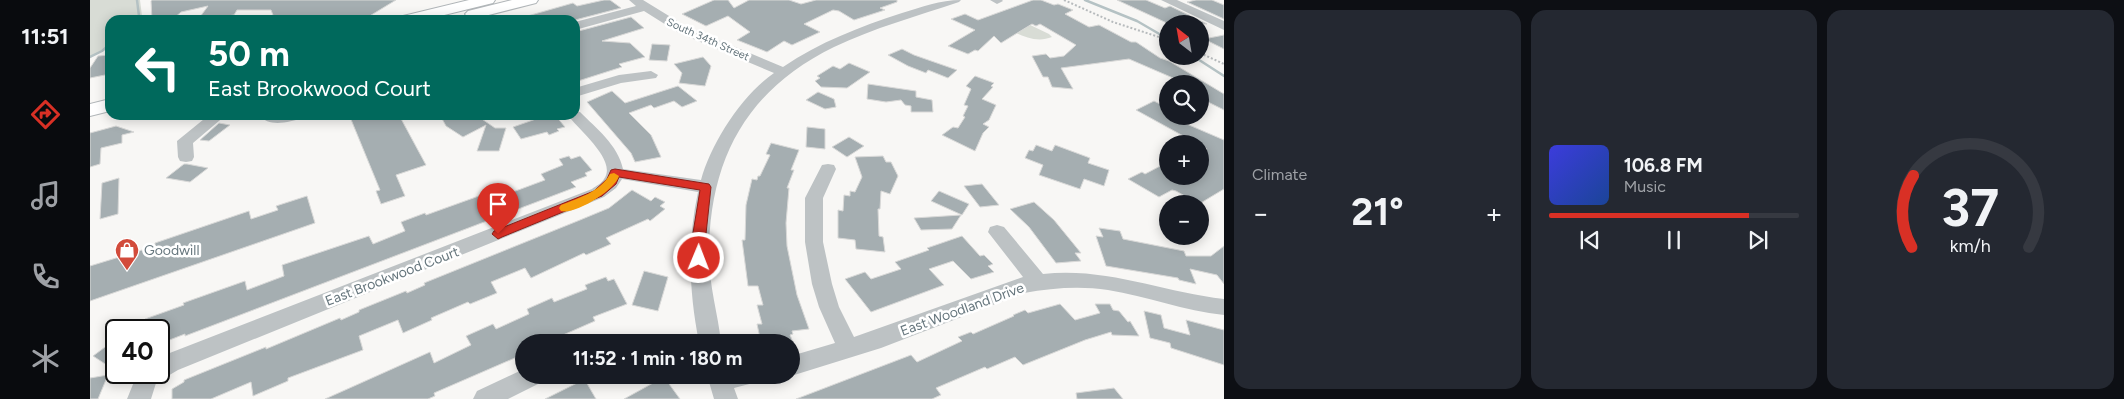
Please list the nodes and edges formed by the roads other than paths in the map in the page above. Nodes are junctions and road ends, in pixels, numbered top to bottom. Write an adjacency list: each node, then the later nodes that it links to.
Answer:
1 (488, 0): 6 (main road)
2 (531, 0): 7 (main road)
3 (955, 0): 10 (street)
4 (1167, 0): 9 (street)
5 (640, 4): 8 (street); 10 (street, South 34th Street)
6 (426, 15)
7 (470, 15)
8 (580, 24)
9 (1224, 26)
10 (784, 72): 22 (street)
11 (651, 75): 12 (street)
12 (580, 91)
13 (105, 92): 14 (main road)
14 (90, 96)
15 (105, 106): 16 (main road)
16 (90, 110)
17 (212, 120): 19 (street)
18 (580, 120): 21 (street)
19 (186, 157)
20 (828, 169): 27 (street)
21 (615, 173): 22 (street); 28 (street, East Brookwood Court)
22 (706, 187): 26 (street)
23 (997, 232): 24 (street)
24 (1038, 282): 25 (street, East Woodland Drive); 27 (street, East Woodland Drive)
25 (1224, 307)
26 (709, 334)
27 (849, 349): 29 (street, East Woodland Drive)
28 (170, 363)
29 (800, 363)
30 (147, 384): 32 (street)
31 (516, 384): 33 (street)
32 (139, 399)
33 (485, 399)

